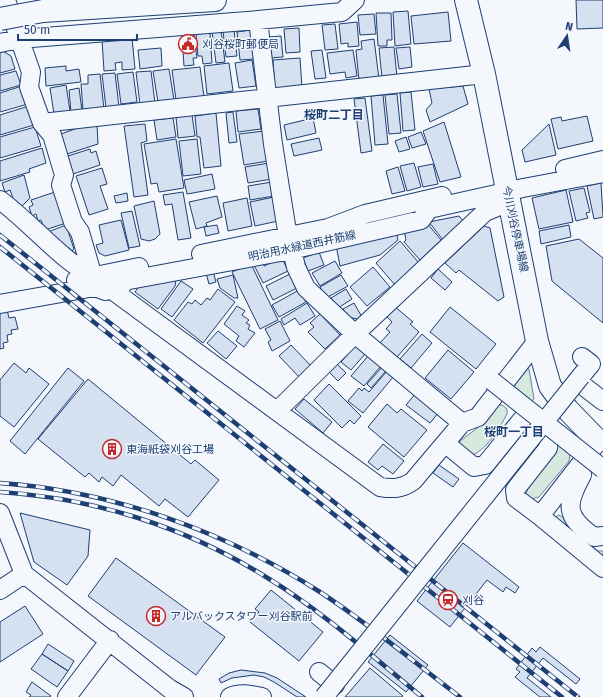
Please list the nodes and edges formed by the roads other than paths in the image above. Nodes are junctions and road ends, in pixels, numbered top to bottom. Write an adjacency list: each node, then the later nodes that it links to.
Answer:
1 (6, 0): 7 (street)
2 (215, 0): 5 (main road, bridge)
3 (355, 0): 6 (street)
4 (466, 0): 9 (main road, 今川刈谷停車場線)
5 (0, 19)
6 (258, 20): 7 (street); 10 (street)
7 (19, 39): 8 (street); 11 (street)
8 (0, 44)
9 (484, 74): 10 (street); 14 (main road, 今川刈谷停車場線)
10 (268, 99): 11 (street); 16 (street)
11 (42, 123): 17 (street)
12 (603, 160): 14 (street)
13 (603, 173): 14 (street, 明治用水緑道西井筋線)
14 (507, 192): 16 (street, 明治用水緑道西井筋線); 20 (street); 21 (main road, 今川刈谷停車場線)
15 (0, 200): 17 (street)
16 (290, 243): 17 (street, 明治用水緑道西井筋線); 20 (street)
17 (103, 280): 18 (street); 19 (street); 26 (street)
18 (0, 293)
19 (0, 304)
20 (355, 334): 26 (street); 29 (street)
21 (537, 341): 24 (street); 30 (main road, 今川刈谷停車場線)
22 (582, 357): 23 (street)
23 (577, 381): 25 (street); 28 (street, bridge)
24 (494, 387): 27 (street); 28 (street, bridge); 29 (street)
25 (603, 401)
26 (277, 411): 31 (street)
27 (524, 417): 31 (street); 35 (street)
28 (545, 422): 33 (street, bridge); 42 (street, bridge)
29 (462, 423): 31 (street)
30 (601, 440): 32 (street)
31 (445, 443)
32 (576, 469): 35 (street); 36 (street)
33 (603, 470)
34 (0, 513): 38 (street)
35 (540, 516): 37 (street)
36 (603, 536)
37 (603, 568)
38 (24, 574): 39 (street); 40 (street)
39 (0, 590)
40 (110, 640): 43 (street); 44 (street)
41 (319, 672): 42 (street)
42 (329, 691)
43 (178, 694)
44 (67, 697)
45 (230, 697): 46 (street)
46 (262, 697)

